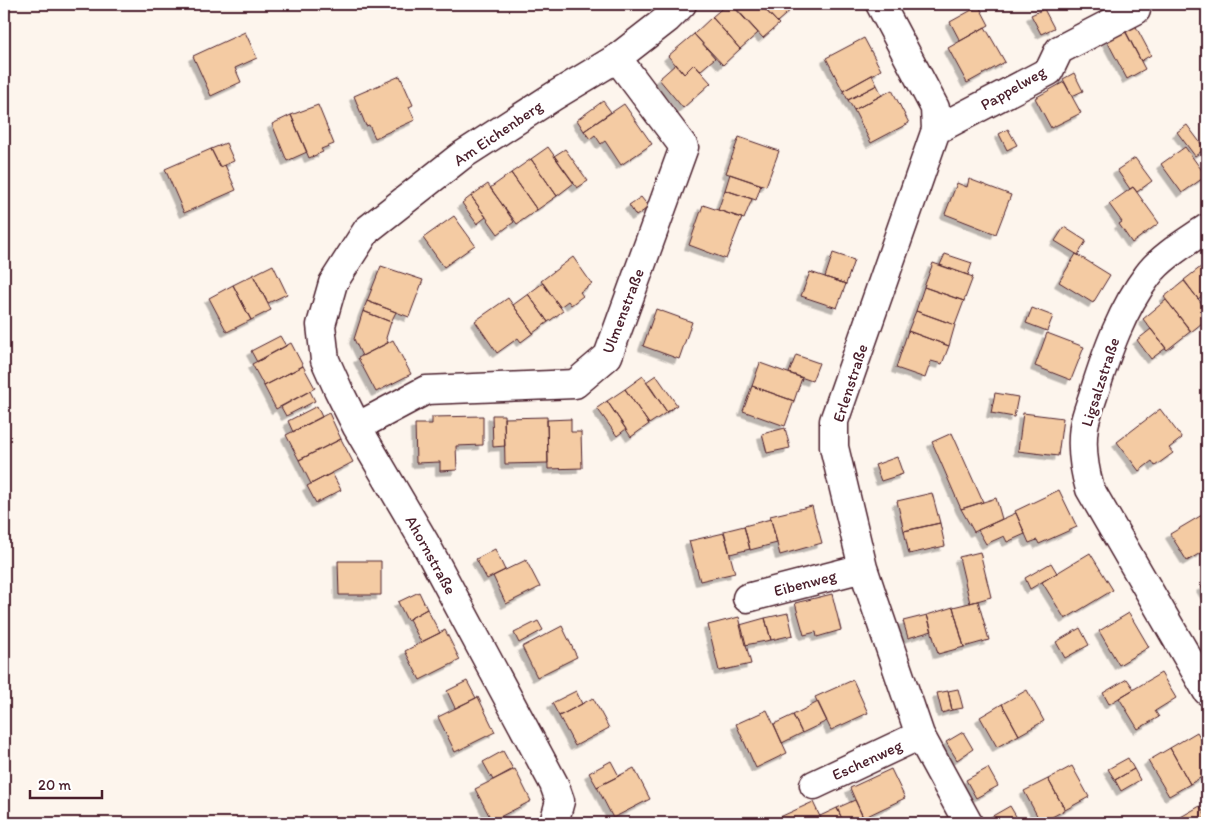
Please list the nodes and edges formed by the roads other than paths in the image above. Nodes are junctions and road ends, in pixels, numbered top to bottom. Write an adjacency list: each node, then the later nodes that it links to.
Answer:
1 (682, 4): 4 (street, Am Eichenberg)
2 (880, 4): 5 (street, Erlenstraße)
3 (1136, 10): 5 (street, Pappelweg)
4 (617, 58): 7 (street, Am Eichenberg); 8 (street, Ulmenstraße)
5 (936, 130): 9 (street, Erlenstraße)
6 (1207, 228): 11 (street, Ligsalzstraße)
7 (333, 283): 8 (street, Ahornstraße)
8 (357, 427): 14 (street, Ahornstraße)
9 (864, 568): 10 (street, Eibenweg); 12 (street, Erlenstraße)
10 (747, 598)
11 (1207, 691)
12 (920, 736): 13 (street, Eschenweg); 15 (street, Erlenstraße)
13 (814, 785)
14 (554, 823)
15 (968, 823)

